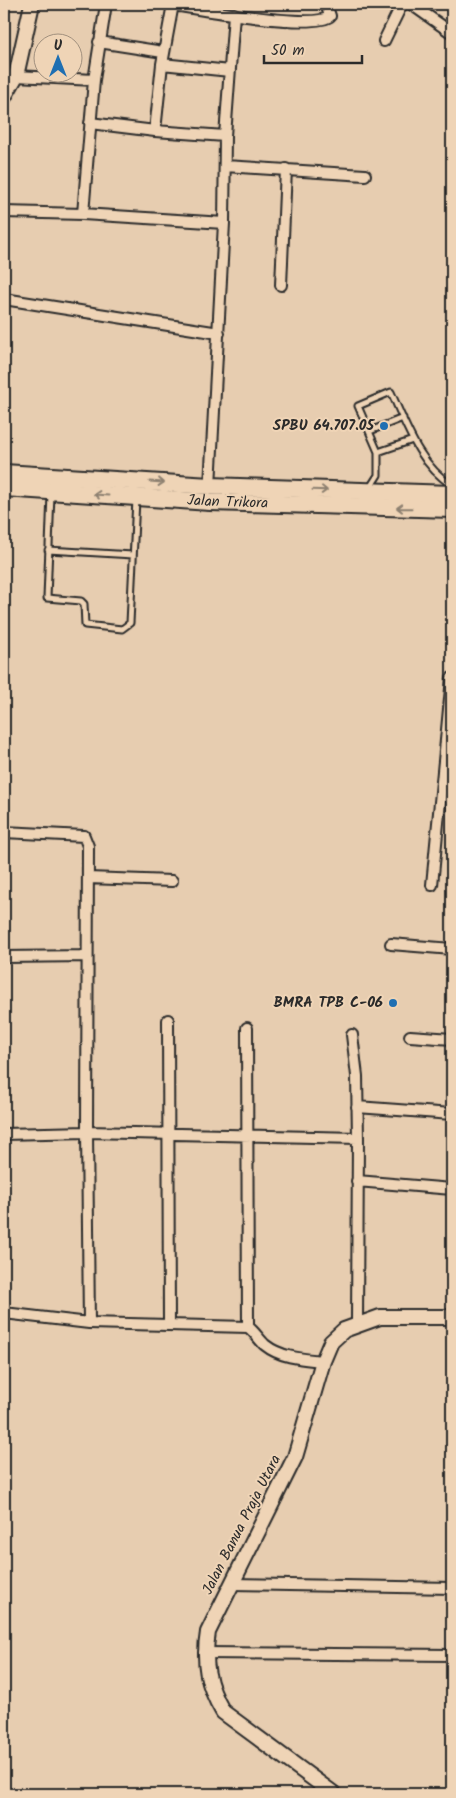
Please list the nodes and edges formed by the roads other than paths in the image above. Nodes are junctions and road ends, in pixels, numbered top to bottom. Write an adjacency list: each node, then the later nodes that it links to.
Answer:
1 (32, 4): 15 (street)
2 (101, 4): 3 (street)
3 (106, 4): 11 (street)
4 (326, 4): 8 (street)
5 (402, 4): 10 (street)
6 (411, 4): 9 (street)
7 (173, 5): 8 (street); 12 (street)
8 (234, 14): 14 (street)
9 (452, 33)
10 (384, 41)
11 (99, 42): 12 (street); 16 (street)
12 (164, 52): 13 (street)
13 (162, 64): 14 (street); 19 (street)
14 (230, 71): 20 (street)
15 (16, 76): 16 (street); 17 (street)
16 (94, 80): 18 (street)
17 (4, 97)
18 (90, 123): 19 (street); 25 (street)
19 (155, 131): 20 (street)
20 (225, 136): 21 (street)
21 (226, 166): 22 (street); 26 (street)
22 (286, 169): 23 (street); 27 (street)
23 (366, 175)
24 (4, 212): 25 (street)
25 (83, 214): 26 (street)
26 (224, 223): 29 (street)
27 (281, 285)
28 (4, 300): 29 (street)
29 (219, 334): 36 (street)
30 (403, 418): 31 (lane); 31 (lane); 32 (lane)
31 (370, 431): 33 (lane)
32 (414, 440): 33 (lane); 35 (lane)
33 (378, 452): 39 (lane)
34 (4, 473): 36 (main road, Jalan Trikora, one-way to 36)
35 (452, 485)
36 (210, 486): 39 (main road, Jalan Trikora, one-way to 39); 42 (main road)
37 (4, 488): 38 (main road, Jalan Trikora)
38 (51, 491): 41 (main road, Jalan Trikora, one-way to 38); 44 (lane)
39 (367, 491): 40 (main road, Jalan Trikora)
40 (452, 494)
41 (136, 498): 42 (main road, Jalan Trikora); 45 (lane)
42 (210, 502): 43 (main road, Jalan Trikora, one-way to 42)
43 (452, 509)
44 (48, 550): 45 (lane); 45 (lane)
45 (133, 555)
46 (452, 678): 50 (street)
47 (4, 832): 48 (street)
48 (88, 878): 49 (street); 53 (street)
49 (172, 881)
50 (432, 885)
51 (391, 944): 52 (street)
52 (452, 949)
53 (88, 956): 54 (street); 62 (street)
54 (4, 957)
55 (168, 1020): 64 (street)
56 (247, 1028): 65 (street)
57 (352, 1035): 60 (street)
58 (410, 1036): 59 (street)
59 (452, 1039)
60 (357, 1107): 61 (street); 66 (street)
61 (452, 1114)
62 (87, 1132): 63 (street); 64 (street); 72 (street)
63 (4, 1134)
64 (169, 1134): 65 (street); 74 (street)
65 (246, 1134): 66 (street); 75 (street)
66 (358, 1138): 67 (street)
67 (357, 1181): 68 (street); 73 (street)
68 (452, 1189)
69 (4, 1305): 70 (street)
70 (4, 1314): 72 (street)
71 (452, 1318): 73 (street, Jalan Banua Praja Utara)
72 (89, 1323): 74 (street)
73 (358, 1324): 76 (street, Jalan Banua Praja Utara)
74 (169, 1325): 75 (street)
75 (248, 1327): 76 (street)
76 (323, 1361): 77 (street, Jalan Banua Praja Utara)
77 (231, 1584): 78 (street); 79 (street, Jalan Banua Praja Utara)
78 (452, 1588)
79 (204, 1652): 80 (street); 81 (street, Jalan Banua Praja Utara)
80 (452, 1655)
81 (334, 1794)

